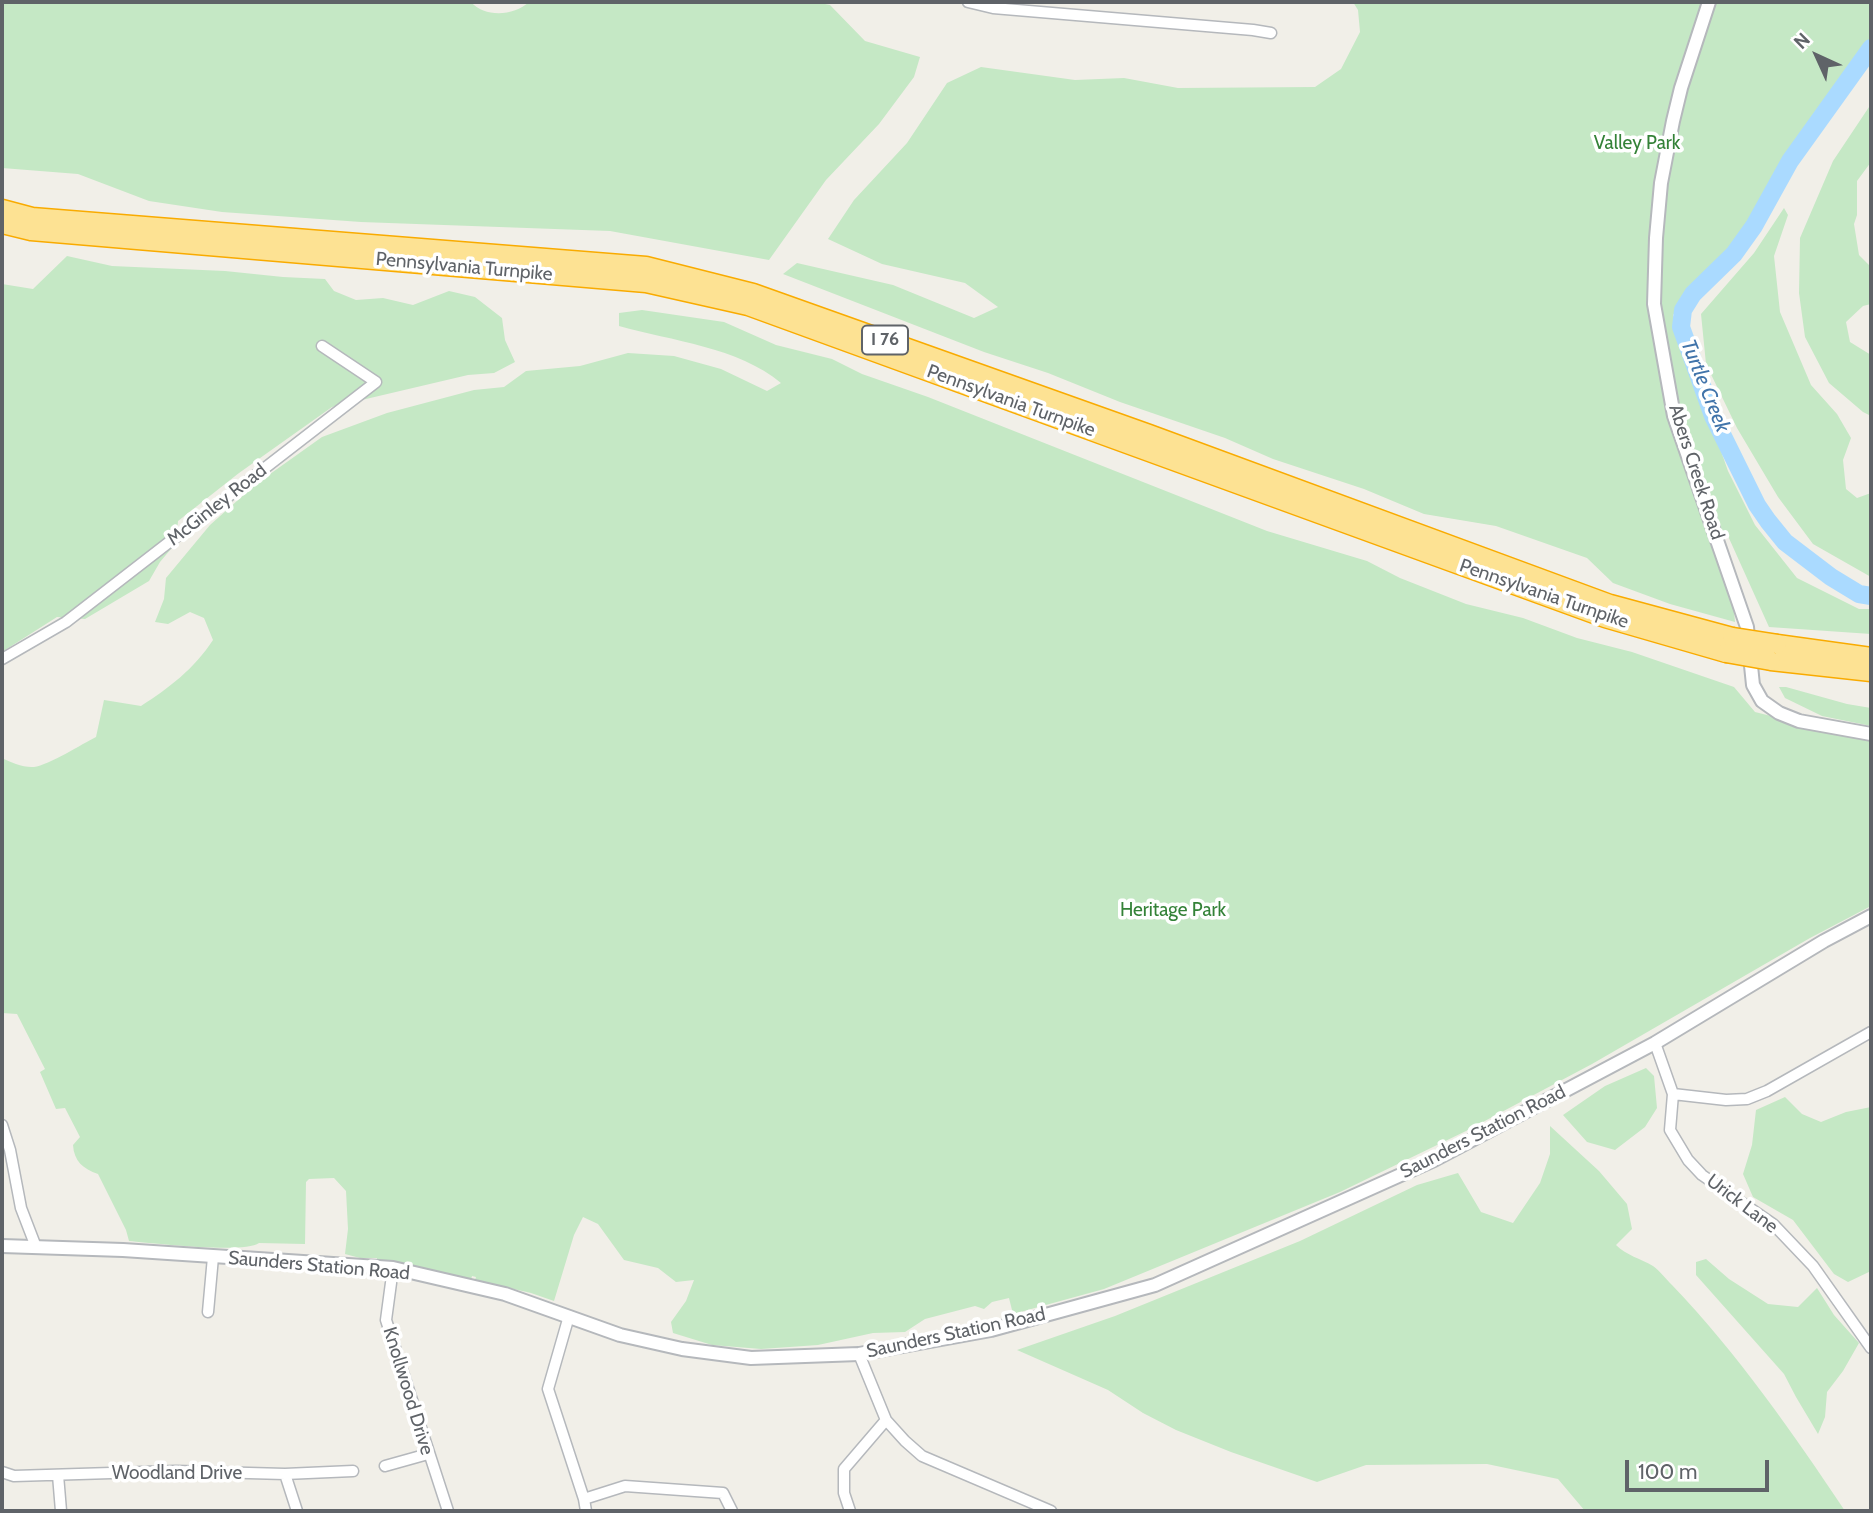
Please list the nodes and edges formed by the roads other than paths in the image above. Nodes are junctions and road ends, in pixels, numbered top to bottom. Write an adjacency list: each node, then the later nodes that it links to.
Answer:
1 (968, 2): 3 (street)
2 (1709, 2): 12 (street, Abers Creek Road)
3 (1271, 33)
4 (2, 209): 7 (highway, Pennsylvania Turnpike / I 76)
5 (2, 224): 7 (highway, Pennsylvania Turnpike / I 76)
6 (322, 346): 10 (street, McGinley Road)
7 (1729, 645): 8 (highway, Pennsylvania Turnpike / I 76, bridge)
8 (1774, 652): 9 (highway, Pennsylvania Turnpike / I 76); 11 (highway, Pennsylvania Turnpike / I 76)
9 (1871, 657)
10 (2, 659)
11 (1871, 672)
12 (1871, 734)
13 (1871, 916): 15 (street, Saunders Station Road)
14 (1871, 1032): 16 (street)
15 (1655, 1043): 16 (street, Urick Lane); 25 (street, Saunders Station Road)
16 (1673, 1094): 24 (street, Urick Lane)
17 (2, 1125): 19 (street)
18 (2, 1246): 19 (street, Saunders Station Road)
19 (36, 1247): 20 (street, Saunders Station Road)
20 (213, 1257): 21 (street, Saunders Station Road); 22 (street)
21 (393, 1268): 23 (street, Saunders Station Road); 27 (street, Knollwood Drive)
22 (208, 1312)
23 (569, 1316): 25 (street, Saunders Station Road); 33 (street)
24 (1871, 1348)
25 (859, 1354): 26 (street)
26 (886, 1420): 39 (street); 40 (street)
27 (428, 1454): 28 (street); 36 (street, Knollwood Drive)
28 (385, 1466)
29 (353, 1471): 31 (street, Woodland Drive)
30 (2, 1472): 32 (street, Woodland Drive)
31 (285, 1474): 32 (street, Woodland Drive); 35 (street)
32 (58, 1475): 34 (street)
33 (584, 1499): 37 (street); 38 (street)
34 (61, 1511)
35 (297, 1511)
36 (448, 1511)
37 (586, 1511)
38 (732, 1511)
39 (850, 1511)
40 (1049, 1511)

